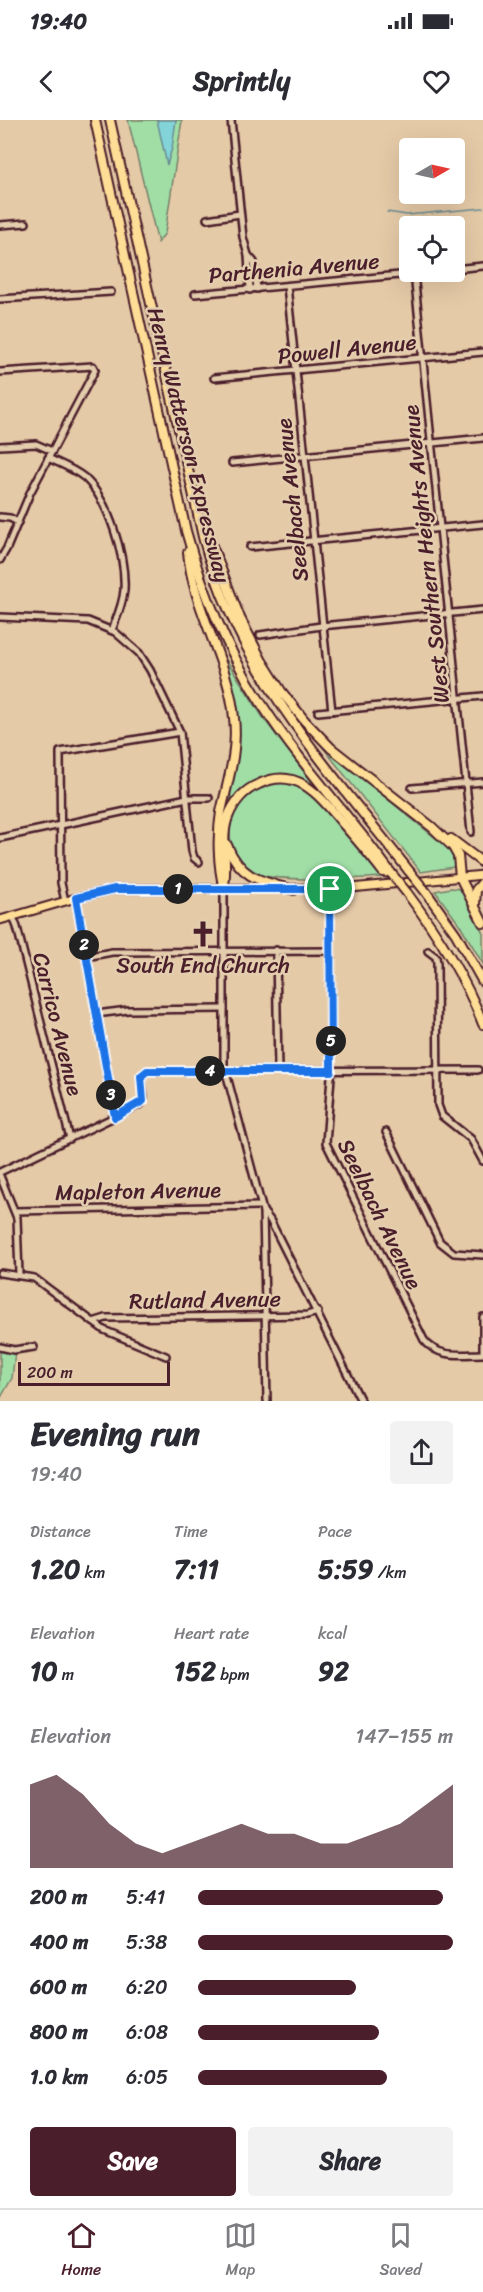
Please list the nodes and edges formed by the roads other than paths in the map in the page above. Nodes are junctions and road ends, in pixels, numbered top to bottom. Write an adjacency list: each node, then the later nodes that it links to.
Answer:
1 (95, 120): 34 (highway, Henry Watterson Expressway)
2 (110, 120): 29 (highway, Henry Watterson Expressway)
3 (231, 120): 4 (street)
4 (240, 214): 5 (street); 13 (street)
5 (207, 219)
6 (26, 224): 7 (street)
7 (0, 225)
8 (483, 266): 9 (street)
9 (465, 268)
10 (399, 275): 12 (street, Parthenia Avenue)
11 (415, 282): 18 (street, West Southern Heights Avenue)
12 (287, 286): 13 (street, Parthenia Avenue); 19 (street, Seelbach Avenue)
13 (254, 289): 15 (street, Parthenia Avenue)
14 (111, 292): 16 (street)
15 (195, 294)
16 (0, 299)
17 (483, 352): 18 (street, Powell Avenue)
18 (423, 358): 19 (street, Powell Avenue); 23 (street, West Southern Heights Avenue)
19 (295, 371): 21 (street, Powell Avenue); 26 (street, Seelbach Avenue)
20 (0, 372): 25 (street)
21 (214, 378)
22 (483, 438): 23 (street)
23 (432, 443): 26 (street); 33 (street, West Southern Heights Avenue)
24 (0, 446): 25 (street)
25 (52, 451): 27 (street)
26 (306, 456): 28 (street); 35 (street, Seelbach Avenue)
27 (48, 458): 31 (street); 42 (street)
28 (232, 463)
29 (199, 514): 55 (highway); 79 (highway, Henry Watterson Expressway, bridge)
30 (0, 518): 31 (street)
31 (18, 522): 37 (street)
32 (483, 524): 33 (street)
33 (440, 528): 35 (street); 39 (street, West Southern Heights Avenue)
34 (186, 531): 61 (highway, Henry Watterson Expressway); 65 (highway)
35 (314, 541): 36 (street); 41 (street, Seelbach Avenue)
36 (250, 548)
37 (0, 560)
38 (483, 610): 39 (street)
39 (449, 614): 41 (street); 45 (street, West Southern Heights Avenue)
40 (0, 617): 42 (street)
41 (321, 626): 43 (street); 46 (street, Seelbach Avenue)
42 (112, 630): 48 (street)
43 (260, 635)
44 (483, 696): 45 (street)
45 (457, 699): 46 (street); 50 (street, West Southern Heights Avenue)
46 (332, 711): 47 (street)
47 (318, 712)
48 (180, 732): 52 (street); 54 (street)
49 (483, 782): 50 (street)
50 (466, 784): 51 (street); 56 (street, West Southern Heights Avenue)
51 (412, 788)
52 (187, 798): 53 (street); 54 (street); 59 (street)
53 (209, 798)
54 (61, 825): 57 (street); 69 (street)
55 (432, 827): 60 (highway); 63 (highway)
56 (471, 832)
57 (0, 838)
58 (225, 843): 61 (highway); 65 (highway); 67 (highway)
59 (199, 862)
60 (483, 863)
61 (391, 873): 82 (highway, Henry Watterson Expressway, bridge)
62 (483, 875): 63 (main road)
63 (460, 877): 66 (main road); 70 (highway)
64 (483, 882): 70 (highway)
65 (224, 889): 67 (main road); 68 (main road); 75 (street)
66 (330, 889): 67 (main road); 76 (street, Seelbach Avenue)
67 (294, 890)
68 (76, 898): 69 (main road); 78 (street)
69 (65, 902): 71 (main road)
70 (476, 909): 73 (highway)
71 (13, 917): 72 (main road); 90 (street, Carrico Avenue)
72 (0, 920)
73 (483, 923)
74 (276, 950): 75 (street); 76 (street); 86 (street)
75 (224, 951): 78 (street); 80 (street)
76 (330, 951): 87 (street, Seelbach Avenue)
77 (428, 951): 83 (street)
78 (86, 957): 81 (street)
79 (483, 982)
80 (224, 1010): 81 (street); 85 (street)
81 (96, 1014): 88 (street)
82 (483, 1024)
83 (437, 1070): 84 (street); 87 (street); 91 (street)
84 (478, 1070)
85 (225, 1071): 86 (street); 88 (street); 93 (street)
86 (278, 1071): 87 (street)
87 (331, 1071): 104 (street, Seelbach Avenue)
88 (115, 1117): 90 (street)
89 (386, 1132): 95 (street)
90 (70, 1139): 92 (street)
91 (483, 1161)
92 (0, 1174): 94 (street)
93 (262, 1208): 94 (street, Mapleton Avenue); 98 (street); 99 (street)
94 (15, 1211): 97 (street)
95 (483, 1255)
96 (0, 1273): 97 (street)
97 (19, 1275): 101 (street)
98 (318, 1312): 99 (street, Rutland Avenue); 107 (street)
99 (266, 1316): 101 (street, Rutland Avenue); 106 (street)
100 (483, 1317): 104 (street)
101 (93, 1322): 105 (street)
102 (0, 1347): 103 (street)
103 (34, 1347)
104 (483, 1353)
105 (166, 1356)
106 (267, 1401)
107 (361, 1401)

